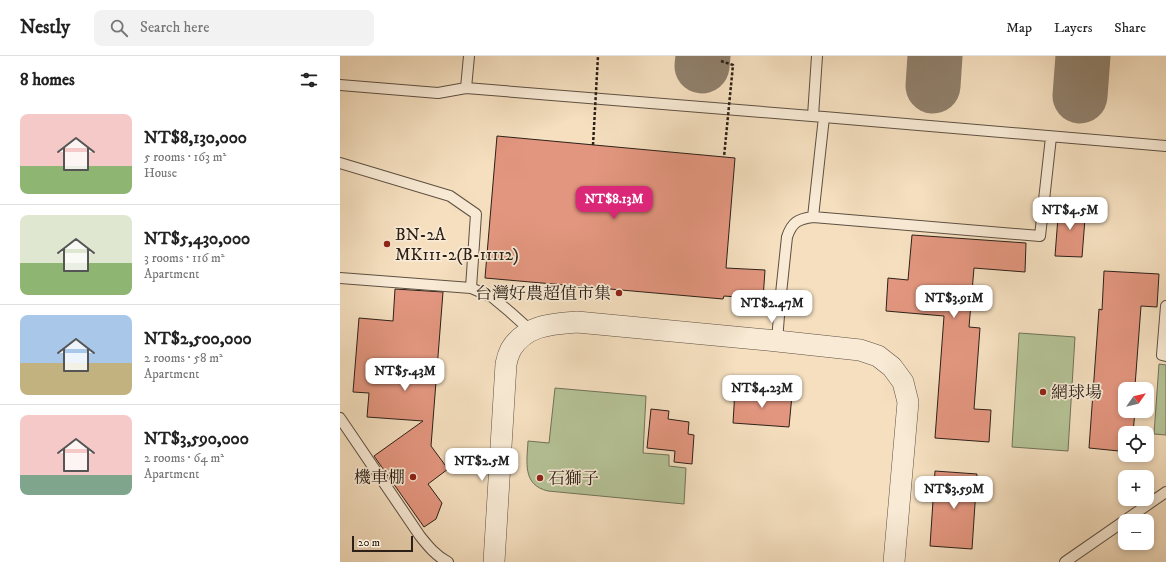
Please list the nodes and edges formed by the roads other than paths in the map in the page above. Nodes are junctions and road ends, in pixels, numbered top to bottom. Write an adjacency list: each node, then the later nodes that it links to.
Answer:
1 (468, 56): 4 (lane)
2 (818, 56): 5 (lane)
3 (340, 85): 4 (lane)
4 (466, 88): 5 (lane)
5 (813, 116): 6 (lane)
6 (824, 117): 7 (lane); 10 (lane)
7 (1051, 137): 8 (lane); 10 (lane)
8 (1166, 146)
9 (340, 163): 12 (lane)
10 (813, 217): 15 (lane)
11 (340, 278): 12 (lane)
12 (471, 288): 14 (lane)
13 (1166, 306): 16 (lane)
14 (530, 330): 15 (street); 20 (street)
15 (777, 341): 21 (street)
16 (1166, 356)
17 (340, 418): 19 (lane)
18 (1166, 492): 22 (lane)
19 (448, 562)
20 (494, 562)
21 (894, 562)
22 (1064, 562)

